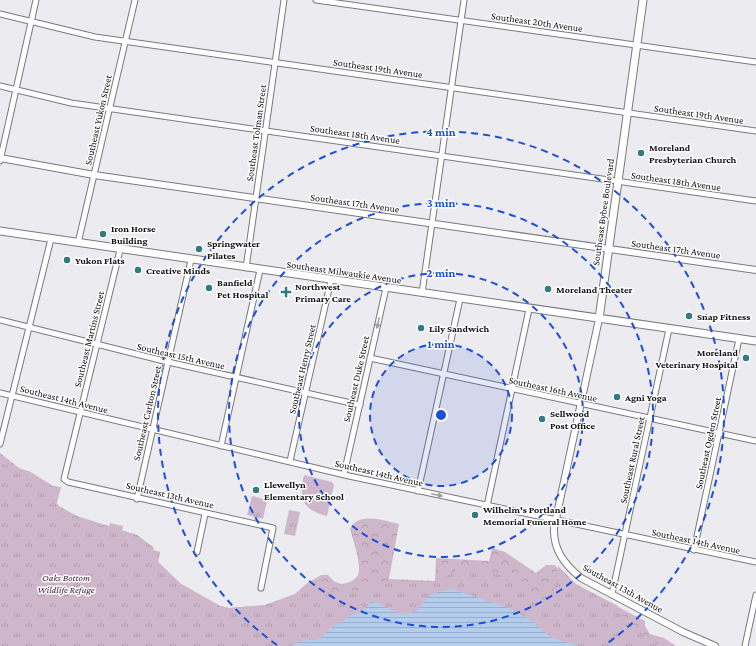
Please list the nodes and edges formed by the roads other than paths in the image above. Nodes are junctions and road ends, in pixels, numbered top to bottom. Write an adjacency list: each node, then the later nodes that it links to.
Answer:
1 (36, 0): 9 (street)
2 (135, 0): 10 (street, Southeast Yukon Street)
3 (284, 0): 13 (street, Southeast Tolman Street)
4 (316, 0): 8 (street, Southeast 20th Avenue)
5 (464, 0): 8 (street)
6 (643, 0): 11 (main road, Southeast Bybee Boulevard)
7 (0, 14): 9 (street, Southeast 19th Avenue)
8 (461, 20): 11 (street, Southeast 20th Avenue); 15 (street)
9 (31, 21): 10 (street, Southeast 19th Avenue); 16 (street)
10 (125, 41): 13 (street, Southeast 19th Avenue); 17 (street, Southeast Yukon Street)
11 (636, 46): 12 (street, Southeast 20th Avenue); 18 (main road, Southeast Bybee Boulevard)
12 (756, 62)
13 (276, 63): 15 (street, Southeast 19th Avenue); 19 (street, Southeast Tolman Street)
14 (0, 86): 16 (street, Southeast 18th Avenue)
15 (452, 88): 18 (street, Southeast 19th Avenue); 21 (street)
16 (16, 90): 17 (street, Southeast 18th Avenue); 22 (street)
17 (110, 108): 19 (street, Southeast 18th Avenue); 23 (street, Southeast Yukon Street)
18 (627, 114): 20 (street, Southeast 19th Avenue); 24 (main road, Southeast Bybee Boulevard)
19 (266, 131): 21 (street, Southeast 18th Avenue); 25 (street, Southeast Tolman Street)
20 (756, 131)
21 (442, 156): 24 (street, Southeast 18th Avenue); 27 (street)
22 (0, 159): 23 (street, Southeast 17th Avenue)
23 (94, 175): 25 (street, Southeast 17th Avenue); 30 (street, Southeast Yukon Street)
24 (617, 182): 26 (street, Southeast 18th Avenue); 32 (main road, Southeast Bybee Boulevard)
25 (256, 199): 27 (street, Southeast 17th Avenue); 34 (street, Southeast Tolman Street)
26 (756, 201)
27 (433, 224): 32 (street, Southeast 17th Avenue); 39 (street)
28 (0, 232): 29 (main road, Southeast Milwaukie Avenue)
29 (51, 239): 30 (main road, Southeast Milwaukie Avenue); 44 (street)
30 (78, 244): 31 (main road, Southeast Milwaukie Avenue)
31 (120, 250): 33 (main road, Southeast Milwaukie Avenue); 48 (street, Southeast Martins Street)
32 (608, 250): 36 (street, Southeast 17th Avenue); 42 (main road, Southeast Bybee Boulevard)
33 (191, 260): 34 (main road, Southeast Milwaukie Avenue); 50 (street, Southeast Carlton Street)
34 (246, 268): 35 (main road, Southeast Milwaukie Avenue)
35 (260, 270): 37 (main road, Southeast Milwaukie Avenue); 52 (street)
36 (756, 270)
37 (330, 280): 38 (main road, Southeast Milwaukie Avenue); 55 (street, Southeast Henry Street)
38 (386, 288): 39 (main road, Southeast Milwaukie Avenue); 49 (street, Southeast Duke Street, one-way to 49)
39 (422, 293): 40 (main road, Southeast Milwaukie Avenue)
40 (460, 299): 41 (main road, Southeast Milwaukie Avenue); 51 (street)
41 (529, 309): 42 (main road, Southeast Milwaukie Avenue); 53 (street)
42 (599, 319): 45 (main road, Southeast Milwaukie Avenue); 57 (street, Southeast Bybee Boulevard)
43 (0, 320): 44 (street, Southeast 15th Avenue)
44 (29, 328): 48 (street, Southeast 15th Avenue); 56 (street)
45 (669, 329): 46 (main road, Southeast Milwaukie Avenue); 60 (street, Southeast Rural Street)
46 (738, 339): 47 (main road, Southeast Milwaukie Avenue); 62 (street, Southeast Ogden Street)
47 (756, 341)
48 (97, 345): 50 (street, Southeast 15th Avenue); 59 (street, Southeast Martins Street)
49 (370, 358): 51 (street, Southeast 16th Avenue); 58 (street, Southeast Duke Street)
50 (168, 362): 52 (street, Southeast 15th Avenue); 61 (street, Southeast Carlton Street)
51 (443, 374): 53 (street, Southeast 16th Avenue); 69 (street)
52 (236, 378): 55 (street, Southeast 15th Avenue); 65 (street)
53 (512, 389): 57 (street, Southeast 16th Avenue); 71 (street)
54 (0, 393): 56 (street, Southeast 14th Avenue)
55 (305, 393): 58 (street, Southeast 15th Avenue); 66 (street, Southeast Henry Street)
56 (12, 396): 59 (street, Southeast 14th Avenue); 64 (street)
57 (581, 404): 60 (street, Southeast 16th Avenue); 73 (street, Southeast Bybee Boulevard)
58 (360, 405): 67 (street, Southeast Duke Street)
59 (80, 412): 61 (street, Southeast 14th Avenue); 68 (street, Southeast Martins Street)
60 (650, 419): 62 (street, Southeast 16th Avenue); 74 (street, Southeast Rural Street)
61 (153, 430): 65 (street, Southeast 14th Avenue); 70 (street, Southeast Carlton Street)
62 (719, 433): 63 (street, Southeast 16th Avenue); 75 (street, Southeast Ogden Street)
63 (756, 441)
64 (0, 444)
65 (221, 446): 66 (street, Southeast 14th Avenue)
66 (290, 461): 67 (street, Southeast 14th Avenue)
67 (344, 474): 69 (street, Southeast 14th Avenue)
68 (64, 479): 70 (street, Southeast 13th Avenue)
69 (418, 491): 71 (street, Southeast 14th Avenue, one-way to 71)
70 (137, 499): 72 (street, Southeast 13th Avenue)
71 (487, 506): 73 (street, Southeast 14th Avenue)
72 (205, 514): 76 (street); 78 (street, Southeast 13th Avenue)
73 (556, 520): 74 (street, Southeast 14th Avenue); 79 (street, Southeast 13th Avenue)
74 (625, 535): 75 (street, Southeast 14th Avenue); 79 (street, Southeast Rural Street)
75 (694, 550): 77 (street, Southeast 14th Avenue)
76 (197, 552)
77 (756, 562)
78 (261, 588)
79 (612, 594): 81 (street, Southeast 13th Avenue)
80 (756, 595): 82 (street)
81 (715, 646)
82 (745, 646)

